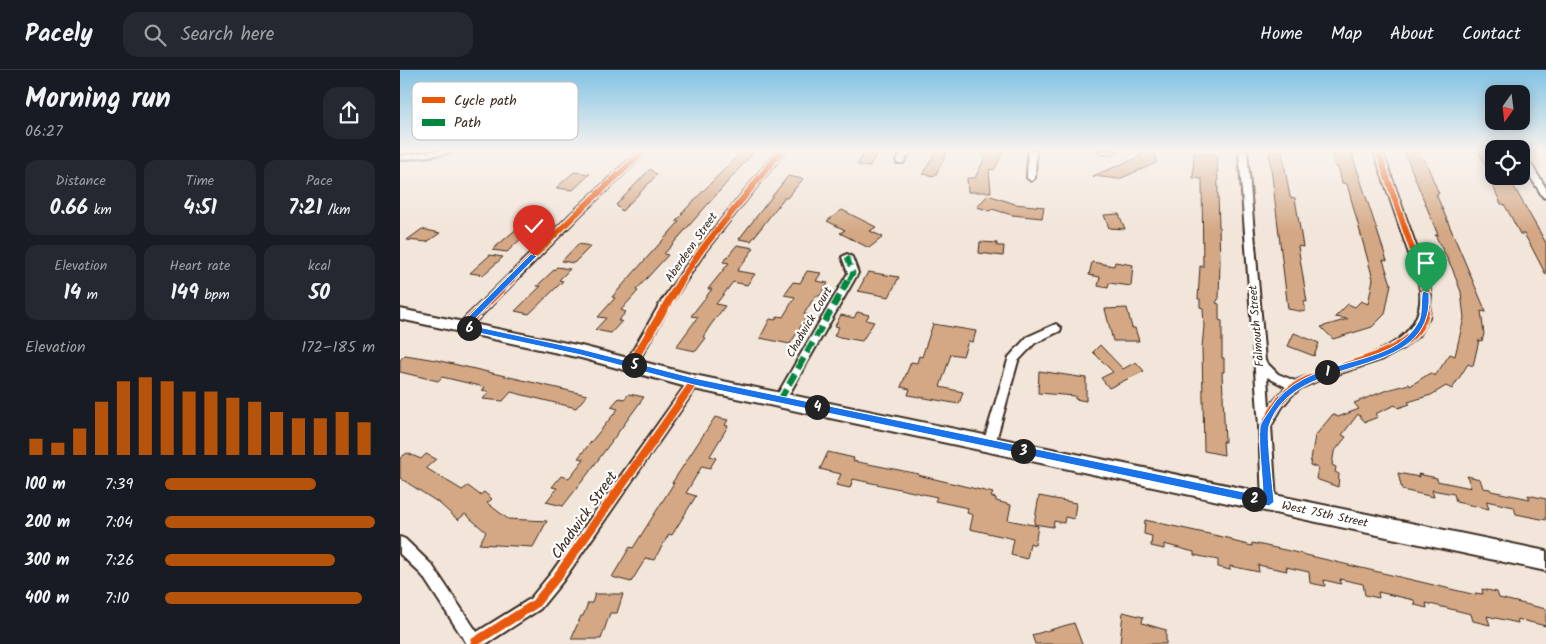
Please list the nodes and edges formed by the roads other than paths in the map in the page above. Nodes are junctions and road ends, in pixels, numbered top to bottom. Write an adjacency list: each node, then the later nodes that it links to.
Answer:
1 (615, 178): 9 (street)
2 (759, 178): 12 (street, Aberdeen Street)
3 (1244, 178): 11 (street, Falmouth Street)
4 (1387, 178): 14 (street)
5 (1535, 178): 6 (street)
6 (1546, 195)
7 (848, 257): 15 (street, Chadwick Court)
8 (400, 314): 9 (main road, West 75th Street)
9 (463, 327): 12 (main road, West 75th Street)
10 (1056, 328): 17 (street)
11 (1260, 362): 14 (street); 16 (street, Falmouth Street)
12 (631, 364): 13 (main road, West 75th Street)
13 (694, 382): 15 (main road, West 75th Street); 21 (street, Chadwick Street)
14 (1295, 386): 16 (street)
15 (780, 400): 17 (main road, West 75th Street)
16 (1264, 426): 18 (street, Falmouth Street)
17 (989, 444): 18 (main road, West 75th Street)
18 (1269, 502): 20 (main road, West 75th Street)
19 (400, 544): 21 (street)
20 (1546, 561)
21 (476, 643)

